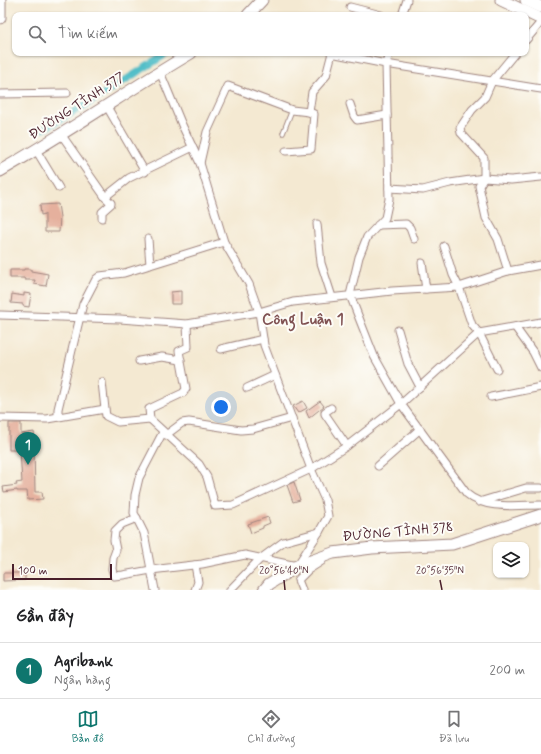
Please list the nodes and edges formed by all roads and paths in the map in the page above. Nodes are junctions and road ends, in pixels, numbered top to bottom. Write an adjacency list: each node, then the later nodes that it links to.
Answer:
1 (0, 0): 13 (main road)
2 (262, 0): 8 (main road)
3 (407, 0): 10 (street)
4 (500, 0): 11 (main road)
5 (526, 0): 7 (main road)
6 (350, 7): 9 (street)
7 (541, 7)
8 (251, 12)
9 (369, 12)
10 (403, 12)
11 (526, 12)
12 (529, 13): 14 (main road)
13 (0, 18)
14 (541, 19)
15 (541, 22): 16 (street)
16 (529, 36)
17 (186, 56): 23 (main road, ĐƯỜNG TỈNH 377)
18 (330, 56): 31 (street)
19 (346, 56): 22 (street)
20 (388, 56): 22 (street)
21 (511, 56): 24 (street)
22 (386, 64): 24 (street); 32 (street)
23 (160, 72): 29 (main road, ĐƯỜNG TỈNH 377); 35 (street)
24 (492, 81): 25 (street); 42 (street)
25 (541, 89)
26 (67, 93): 27 (street)
27 (0, 94)
28 (350, 104): 32 (street)
29 (106, 105): 34 (main road, ĐƯỜNG TỈNH 377); 40 (street)
30 (292, 110): 31 (street); 33 (lane); 38 (street)
31 (309, 112): 37 (street)
32 (387, 115): 44 (street)
33 (283, 133)
34 (60, 134): 36 (main road, ĐƯỜNG TỈNH 377); 45 (street)
35 (193, 147): 38 (street); 40 (street)
36 (36, 150): 39 (main road, ĐƯỜNG TỈNH 377); 43 (street)
37 (286, 151)
38 (200, 163): 51 (street)
39 (0, 171)
40 (145, 172): 45 (street)
41 (541, 177): 42 (street)
42 (484, 178): 44 (street); 56 (street)
43 (59, 188)
44 (389, 188): 48 (street)
45 (105, 197): 46 (street)
46 (102, 218)
47 (317, 224): 60 (street)
48 (378, 225): 50 (street); 59 (street)
49 (148, 239): 54 (street)
50 (414, 239)
51 (224, 242): 54 (street); 61 (street)
52 (444, 246): 57 (street)
53 (422, 263): 58 (street)
54 (150, 265): 63 (street)
55 (541, 265): 56 (street)
56 (508, 271): 57 (street)
57 (459, 288): 58 (street); 68 (street)
58 (426, 289): 59 (street)
59 (350, 295): 60 (street); 81 (street)
60 (332, 297): 61 (street)
61 (259, 312): 65 (street); 69 (street)
62 (0, 315): 63 (street)
63 (80, 318): 65 (street); 84 (street)
64 (541, 322): 66 (street)
65 (187, 324): 71 (street)
66 (515, 326): 68 (street); 74 (street)
67 (398, 330): 77 (street)
68 (480, 333): 73 (street); 77 (street)
69 (263, 339): 70 (street); 75 (street)
70 (221, 350)
71 (181, 360): 72 (street); 87 (street)
72 (139, 361)
73 (497, 368)
74 (541, 368)
75 (275, 375): 79 (street); 86 (street)
76 (102, 382): 83 (street)
77 (420, 387): 81 (street)
78 (541, 387): 80 (street)
79 (246, 388)
80 (491, 396)
81 (401, 404): 88 (street); 90 (street)
82 (331, 408): 90 (street)
83 (105, 409): 84 (street); 87 (street)
84 (58, 417): 85 (street)
85 (0, 418)
86 (292, 418): 89 (street); 92 (street)
87 (150, 420): 89 (street)
88 (420, 429): 91 (street); 94 (street)
89 (165, 433): 92 (street); 97 (street)
90 (347, 446): 92 (street)
91 (378, 466)
92 (311, 469): 98 (street)
93 (541, 488): 94 (street)
94 (479, 502): 95 (street)
95 (541, 505)
96 (541, 515): 99 (main road, ĐƯỜNG TỈNH 378)
97 (137, 518): 103 (street); 103 (street)
98 (319, 532): 100 (street); 102 (street)
99 (333, 553): 102 (main road, ĐƯỜNG TỈNH 378); 108 (street)
100 (260, 559): 101 (street); 102 (street); 106 (street)
101 (194, 565): 103 (street); 105 (street)
102 (297, 566): 107 (main road, ĐƯỜNG TỈNH 378)
103 (151, 570): 104 (street)
104 (155, 590)
105 (194, 590)
106 (230, 590)
107 (264, 590)
108 (302, 590)

